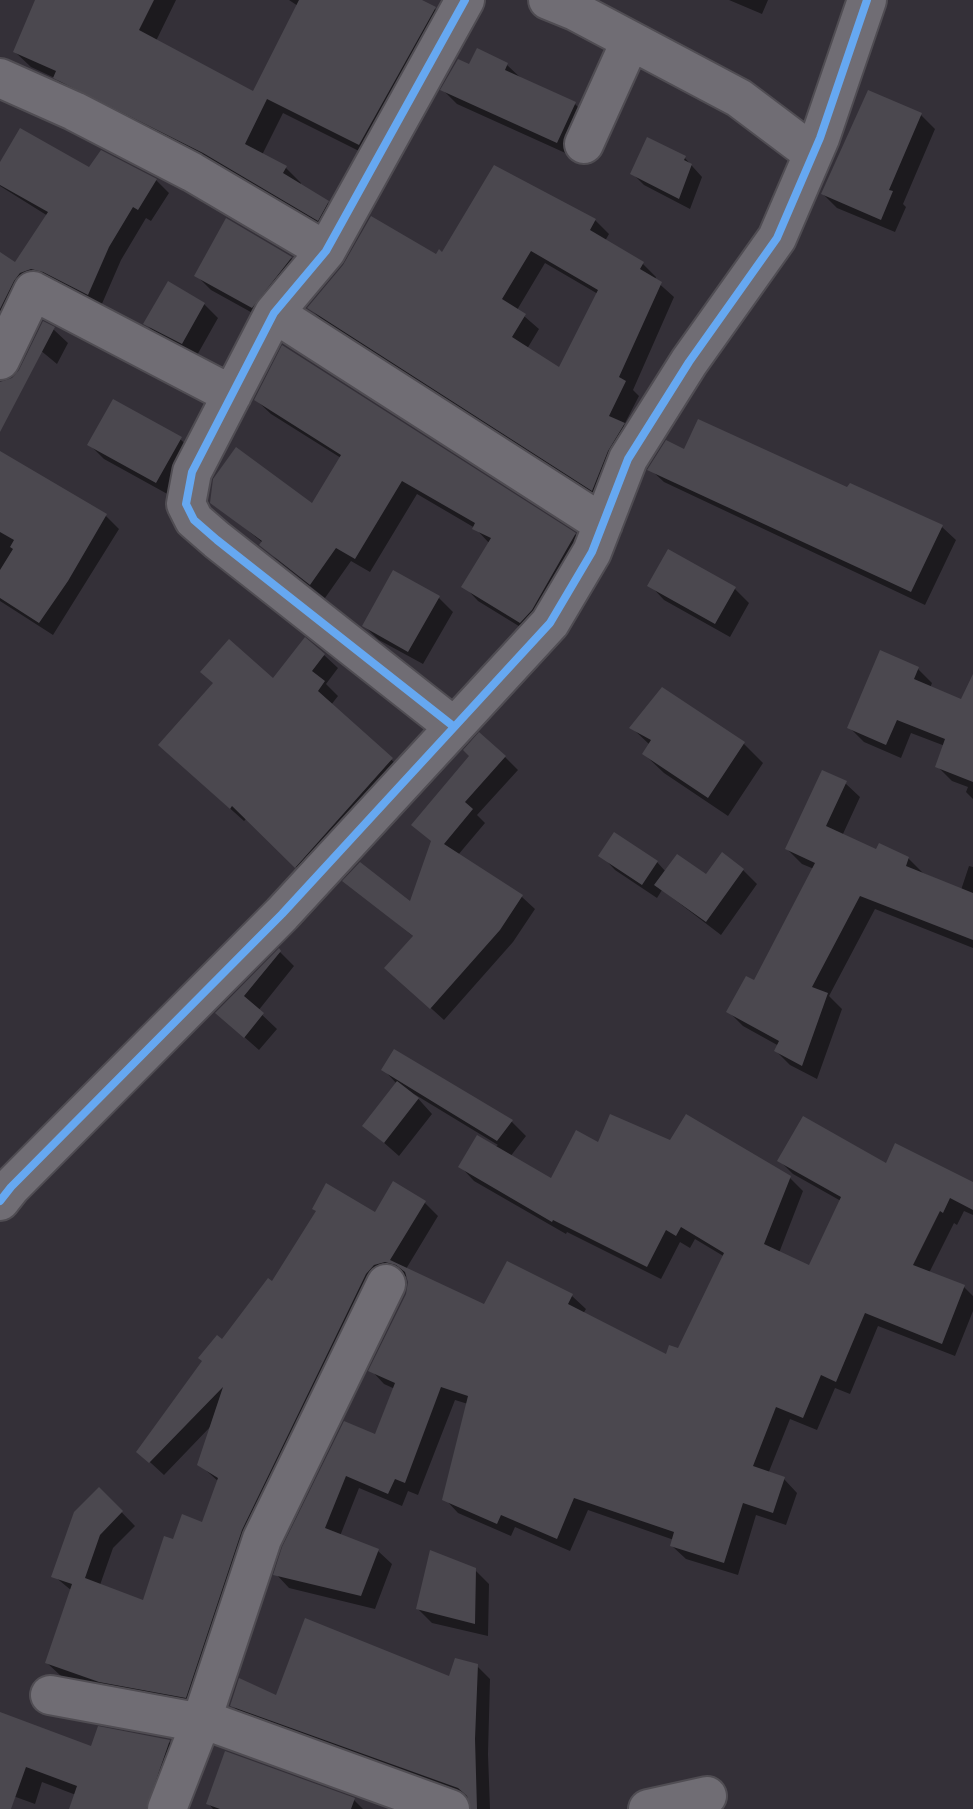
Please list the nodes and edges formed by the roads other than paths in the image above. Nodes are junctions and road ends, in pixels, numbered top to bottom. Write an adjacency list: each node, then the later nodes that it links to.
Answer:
1 (465, 0): 8 (street)
2 (548, 0): 4 (street)
3 (867, 0): 7 (street)
4 (630, 42): 6 (street); 7 (street)
5 (0, 78): 8 (street)
6 (584, 144)
7 (812, 153): 12 (street)
8 (326, 251): 9 (street)
9 (274, 313): 11 (street); 12 (street)
10 (0, 360): 11 (street)
11 (232, 395): 13 (street)
12 (603, 524): 13 (street)
13 (453, 726): 14 (street)
14 (0, 1201)
15 (386, 1284): 17 (street)
16 (50, 1695): 17 (street)
17 (202, 1719): 19 (street); 20 (street)
18 (707, 1796): 21 (street)
19 (167, 1809)
20 (450, 1809)
21 (648, 1809)

